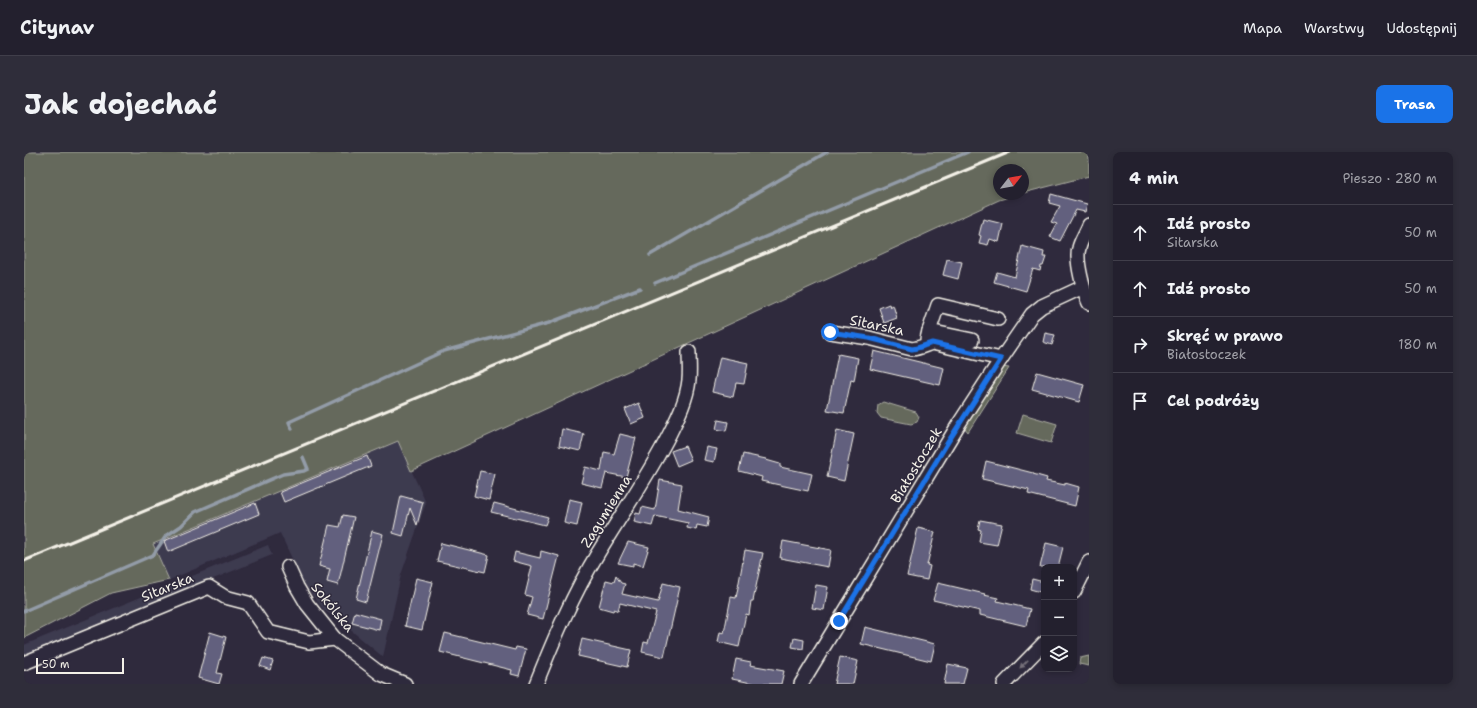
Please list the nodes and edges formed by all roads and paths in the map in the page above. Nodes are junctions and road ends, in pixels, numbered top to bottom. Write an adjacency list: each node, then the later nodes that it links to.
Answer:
1 (1087, 231): 2 (street)
2 (1083, 287): 3 (street); 10 (street, Białostoczek)
3 (1089, 303)
4 (998, 319): 5 (street)
5 (929, 331): 7 (street); 8 (street)
6 (830, 332): 8 (street, Sitarska)
7 (972, 340)
8 (922, 346): 10 (street, Sitarska)
9 (689, 352): 18 (street, Zagumienna)
10 (1001, 359): 19 (street, Białostoczek)
11 (1089, 562): 13 (street)
12 (288, 566): 14 (street, Sokólska)
13 (1077, 586)
14 (336, 639): 16 (street, Sitarska); 17 (street, Sokólska)
15 (1041, 646): 20 (street, one-way to 20)
16 (24, 663)
17 (405, 684)
18 (536, 684)
19 (801, 684)
20 (1004, 684)

